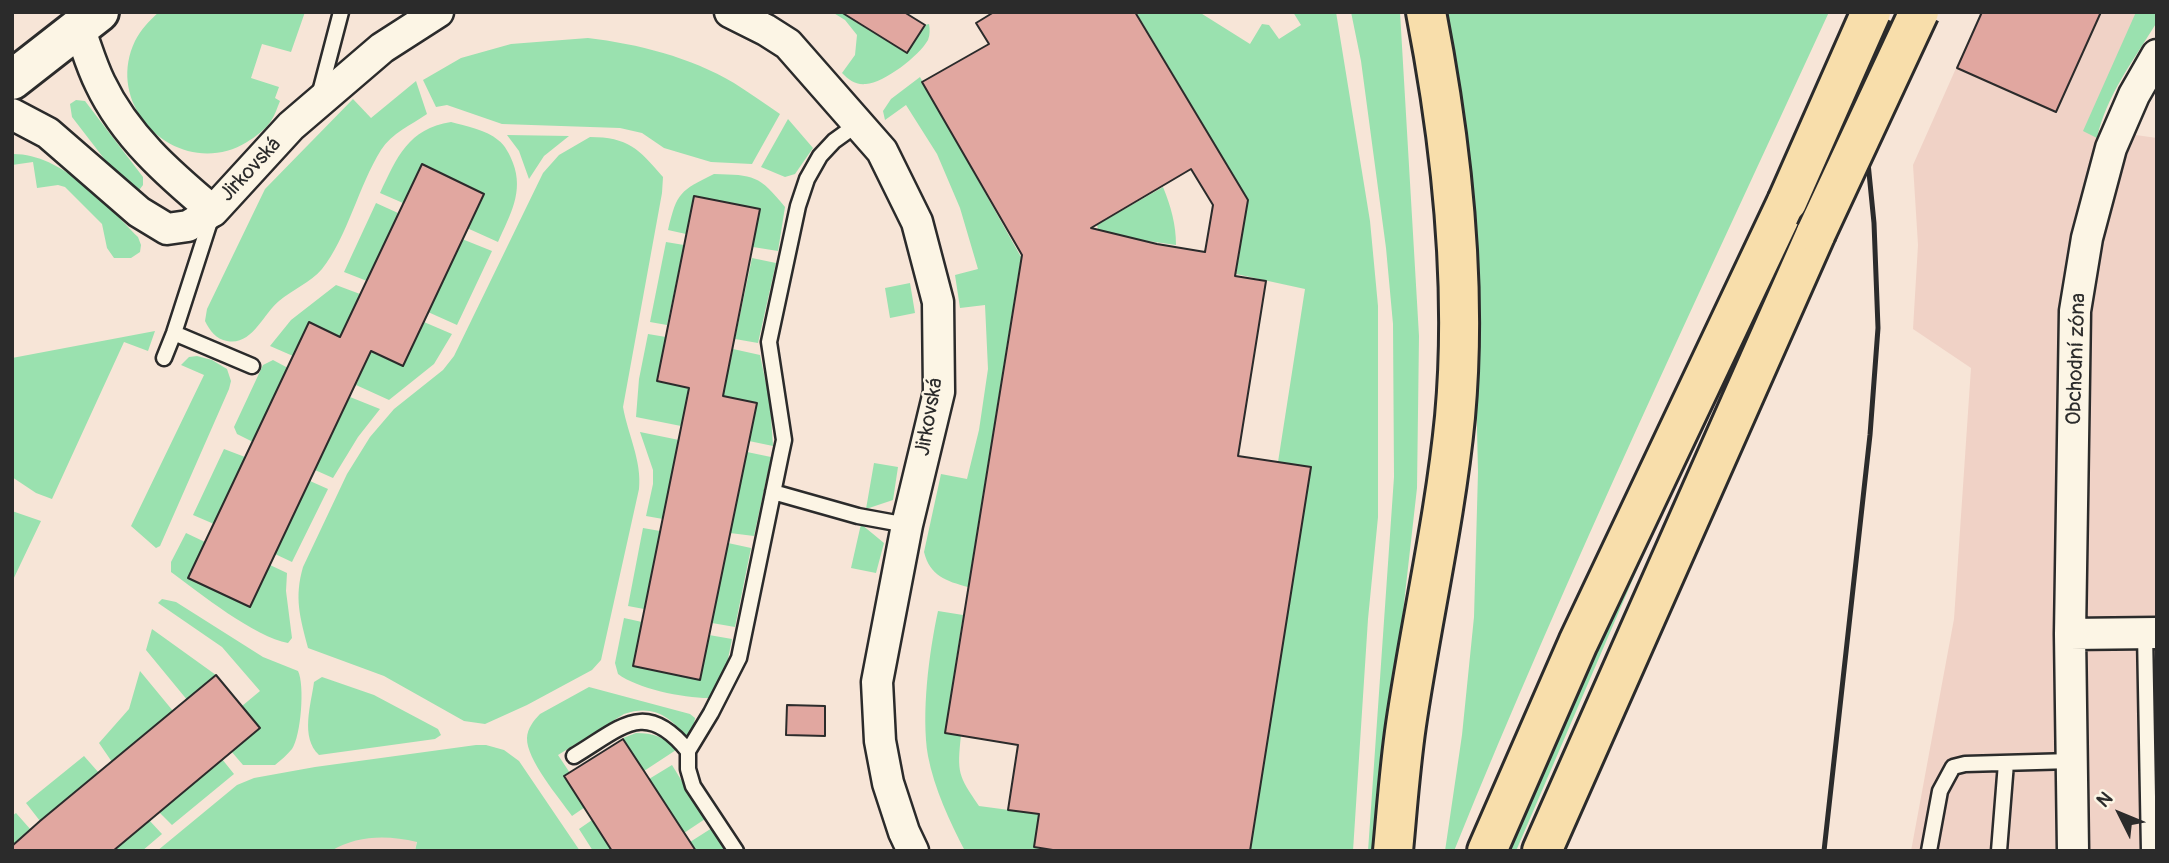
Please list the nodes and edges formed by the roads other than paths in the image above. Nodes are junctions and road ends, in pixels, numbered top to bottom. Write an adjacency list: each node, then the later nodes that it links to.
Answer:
1 (341, 12): 10 (lane)
2 (439, 12): 10 (street, Jirkovská)
3 (730, 12): 12 (street, Jirkovská)
4 (1426, 12): 27 (highway)
5 (1871, 12): 28 (highway, bridge)
6 (1919, 12): 29 (highway, bridge)
7 (89, 20): 9 (street); 13 (street, Jirkovská)
8 (2157, 55): 20 (street, Obchodní zóna)
9 (12, 80)
10 (317, 103): 13 (street, Jirkovská)
11 (12, 114): 13 (street)
12 (859, 123): 17 (lane); 18 (street, Jirkovská)
13 (213, 211): 14 (lane)
14 (174, 333): 15 (lane); 16 (lane)
15 (164, 358)
16 (252, 366)
17 (773, 492): 18 (lane); 21 (lane)
18 (907, 525): 26 (street, Jirkovská)
19 (2151, 633): 20 (street); 33 (lane)
20 (2070, 634): 23 (street, Obchodní zóna)
21 (688, 751): 22 (lane); 25 (lane)
22 (574, 756)
23 (2072, 761): 24 (lane); 32 (street, Obchodní zóna)
24 (2006, 763): 30 (lane); 31 (lane)
25 (736, 851)
26 (913, 851)
27 (1393, 851)
28 (1487, 851)
29 (1542, 851)
30 (1929, 851)
31 (1999, 851)
32 (2073, 851)
33 (2149, 851)

